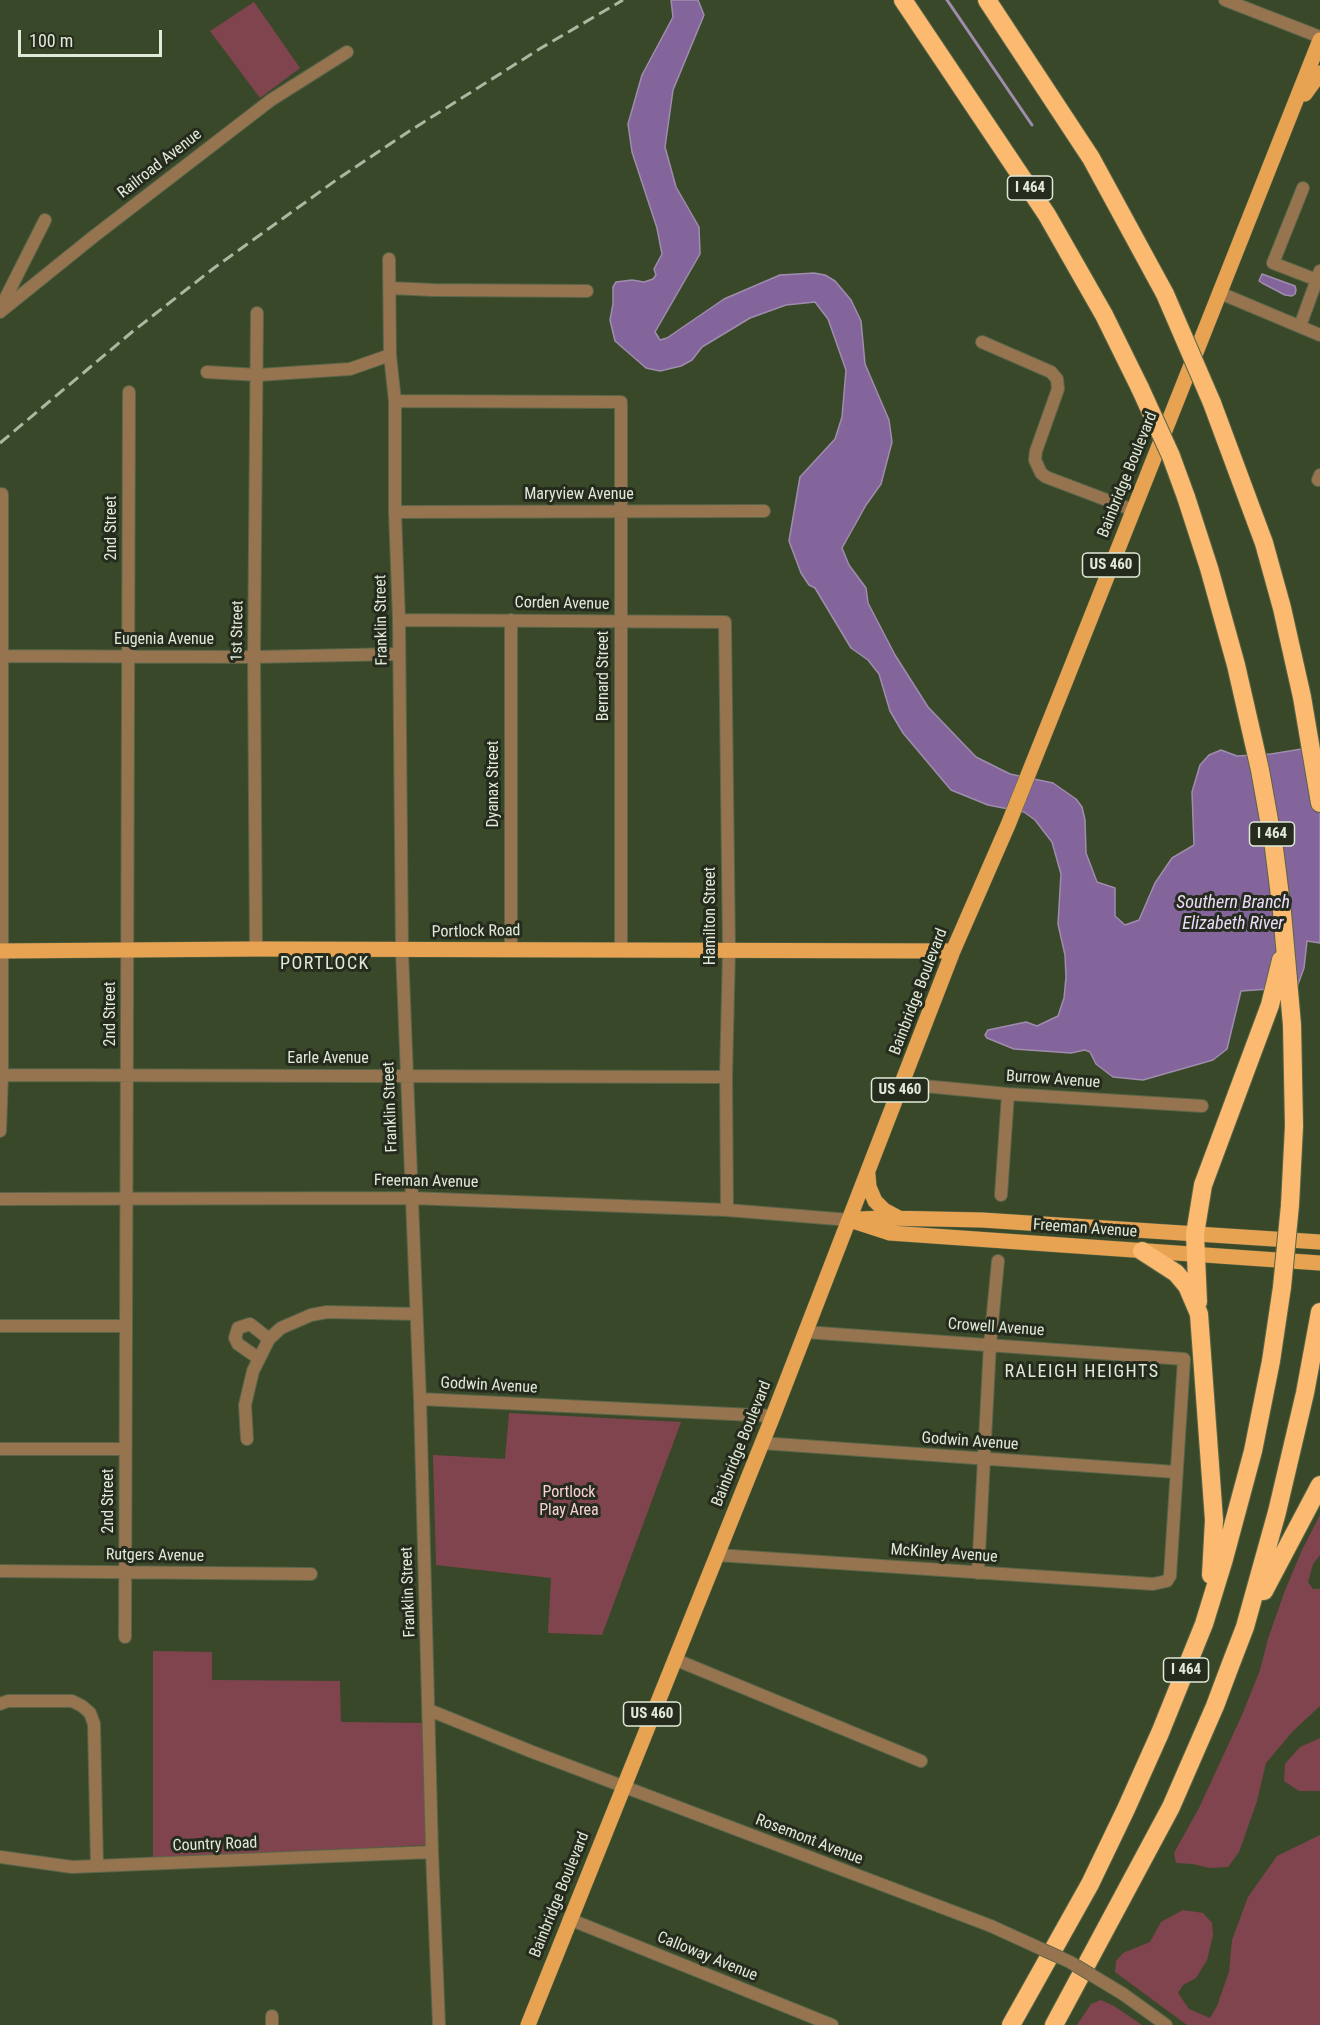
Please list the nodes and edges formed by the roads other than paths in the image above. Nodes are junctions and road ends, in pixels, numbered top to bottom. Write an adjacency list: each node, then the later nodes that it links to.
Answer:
1 (903, 0): 39 (highway, I 464, bridge)
2 (987, 0): 38 (highway, bridge)
3 (1225, 0): 4 (street)
4 (1320, 38): 7 (main road, Bainbridge Boulevard / US 460)
5 (347, 52): 15 (street, Railroad Avenue)
6 (1320, 73): 7 (main road, US 460)
7 (1291, 114): 14 (main road, Bainbridge Boulevard / US 460)
8 (1303, 188): 11 (street)
9 (45, 220): 15 (street)
10 (389, 259): 12 (street, Franklin Street)
11 (1319, 276): 17 (street)
12 (390, 288): 13 (street); 20 (street, Franklin Street)
13 (587, 291)
14 (1220, 293): 17 (street); 26 (main road, Bainbridge Boulevard / US 460)
15 (0, 310)
16 (257, 313): 22 (street, 1st Street)
17 (1300, 326): 18 (street)
18 (1320, 334)
19 (982, 342): 26 (street)
20 (390, 355): 22 (street); 24 (street, Franklin Street)
21 (207, 372): 22 (street)
22 (258, 375): 37 (street, 1st Street)
23 (129, 392): 36 (street, 2nd Street)
24 (395, 401): 27 (street, Bernard Street); 29 (street, Franklin Street)
25 (2, 494): 35 (street)
26 (1133, 510): 47 (main road, Bainbridge Boulevard / US 460)
27 (620, 511): 28 (street, Maryview Avenue); 29 (street, Maryview Avenue); 32 (street, Bernard Street)
28 (764, 511)
29 (395, 512): 30 (street, Franklin Street)
30 (399, 620): 31 (street, Corden Avenue); 34 (street, Franklin Street)
31 (511, 620): 32 (street, Corden Avenue); 41 (street, Dyanax Street)
32 (620, 621): 33 (street, Corden Avenue); 43 (street, Bernard Street)
33 (725, 622): 44 (street, Hamilton Street)
34 (399, 654): 37 (street, Eugenia Avenue); 46 (street, Franklin Street)
35 (1, 656): 36 (street, Eugenia Avenue); 45 (street)
36 (128, 656): 37 (street, Eugenia Avenue); 42 (street, 2nd Street)
37 (254, 657): 40 (street, 1st Street)
38 (1320, 803)
39 (1284, 937): 64 (highway); 94 (highway, I 464, bridge)
40 (256, 949): 42 (main road, Portlock Road); 46 (main road, Portlock Road)
41 (511, 949): 43 (main road, Portlock Road); 46 (main road, Portlock Road)
42 (128, 950): 45 (main road, Portlock Road); 48 (street, 2nd Street)
43 (621, 950): 44 (main road, Portlock Road)
44 (729, 950): 47 (main road, Portlock Road); 51 (street, Hamilton Street)
45 (0, 951): 49 (street)
46 (402, 951): 50 (street, Franklin Street)
47 (953, 951): 52 (main road, Bainbridge Boulevard / US 460)
48 (128, 1074): 49 (street, Earle Avenue); 50 (street, Earle Avenue); 60 (street, 2nd Street)
49 (2, 1075): 55 (street)
50 (406, 1075): 51 (street, Earle Avenue); 58 (street, Franklin Street)
51 (726, 1077): 61 (street, Hamilton Street)
52 (903, 1084): 53 (street, Burrow Avenue); 56 (main road, Bainbridge Boulevard / US 460)
53 (1008, 1094): 54 (street, Burrow Avenue); 57 (street)
54 (1202, 1106)
55 (0, 1131)
56 (868, 1175): 62 (main road); 63 (main road, Bainbridge Boulevard / US 460)
57 (1001, 1195)
58 (411, 1198): 60 (street, Freeman Avenue); 61 (street, Freeman Avenue); 71 (street, Franklin Street)
59 (0, 1199): 60 (street, Freeman Avenue)
60 (126, 1200): 74 (street, 2nd Street)
61 (728, 1210): 63 (street, Freeman Avenue)
62 (899, 1218): 63 (main road, Freeman Avenue); 64 (main road, Freeman Avenue)
63 (850, 1220): 66 (main road, Freeman Avenue); 75 (main road, Bainbridge Boulevard / US 460)
64 (1195, 1234): 65 (main road, Freeman Avenue); 67 (highway)
65 (1320, 1242)
66 (1142, 1251): 67 (main road, Freeman Avenue); 72 (highway)
67 (1196, 1255): 69 (main road, Freeman Avenue); 72 (highway)
68 (998, 1261): 77 (street)
69 (1320, 1263)
70 (1320, 1312): 93 (highway, I 464)
71 (416, 1314): 76 (street); 79 (street, Franklin Street)
72 (1199, 1314): 94 (highway)
73 (0, 1326): 74 (street)
74 (126, 1326): 84 (street, 2nd Street)
75 (805, 1332): 77 (street, Crowell Avenue); 80 (main road, Bainbridge Boulevard / US 460)
76 (269, 1339): 78 (street); 78 (street)
77 (990, 1344): 85 (street); 86 (street, Crowell Avenue)
78 (258, 1358): 81 (street)
79 (420, 1399): 80 (street, Godwin Avenue); 98 (street, Franklin Street)
80 (773, 1416): 82 (main road, Bainbridge Boulevard / US 460)
81 (247, 1439)
82 (761, 1443): 85 (street, Godwin Avenue); 88 (main road, Bainbridge Boulevard / US 460)
83 (0, 1449): 84 (street)
84 (125, 1449): 90 (street, 2nd Street)
85 (984, 1460): 86 (street, Godwin Avenue); 91 (street)
86 (1176, 1472): 91 (street, McKinley Avenue)
87 (1320, 1485): 93 (highway)
88 (717, 1555): 91 (street, McKinley Avenue); 96 (main road, Bainbridge Boulevard / US 460)
89 (0, 1571): 90 (street, Rutgers Avenue)
90 (126, 1572): 92 (street, Rutgers Avenue); 95 (street, 2nd Street)
91 (978, 1573)
92 (311, 1574)
93 (1245, 1627): 109 (highway, I 464)
94 (1200, 1636): 108 (highway, I 464)
95 (125, 1637)
96 (674, 1659): 99 (street); 100 (main road, Bainbridge Boulevard / US 460)
97 (0, 1704): 103 (street)
98 (429, 1710): 100 (street, Rosemont Avenue); 101 (street, Franklin Street)
99 (921, 1761)
100 (623, 1787): 104 (main road, Bainbridge Boulevard / US 460); 110 (street, Rosemont Avenue, bridge)
101 (432, 1852): 103 (street, Country Road); 105 (street, Franklin Street)
102 (0, 1857): 103 (street, Country Road)
103 (97, 1866)
104 (569, 1919): 106 (main road, Bainbridge Boulevard / US 460); 107 (street, Calloway Avenue)
105 (439, 2025)
106 (528, 2025)
107 (832, 2025)
108 (1011, 2025)
109 (1054, 2025)
110 (1166, 2025)

